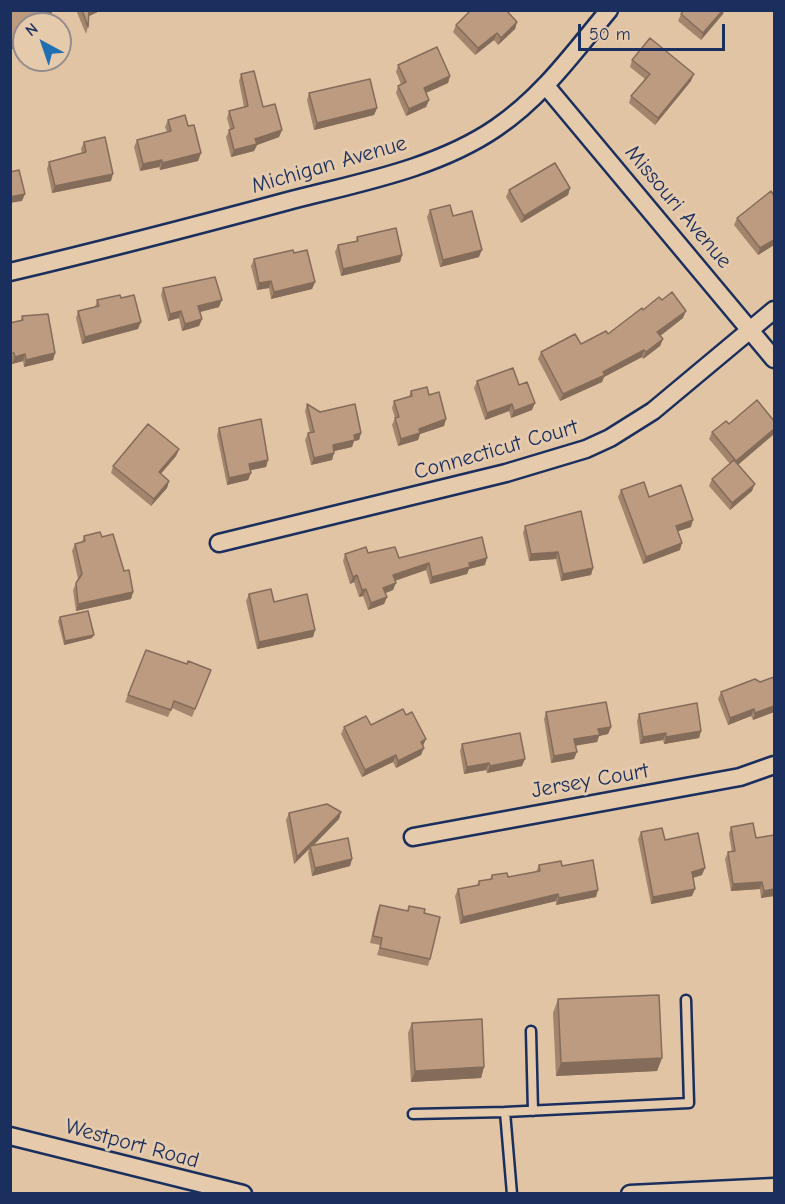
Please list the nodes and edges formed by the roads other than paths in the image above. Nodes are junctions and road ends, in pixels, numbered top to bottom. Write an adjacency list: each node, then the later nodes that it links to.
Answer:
1 (609, 10): 2 (street, Michigan Avenue)
2 (546, 86): 3 (street, Michigan Avenue); 5 (street, Missouri Avenue)
3 (10, 272)
4 (774, 310): 5 (street, Connecticut Court)
5 (751, 329): 6 (street, Missouri Avenue); 7 (street, Connecticut Court)
6 (774, 359)
7 (219, 543)
8 (774, 765): 9 (street, Jersey Court)
9 (412, 837)
10 (686, 1000): 12 (lane)
11 (531, 1031): 12 (lane)
12 (532, 1111): 13 (lane)
13 (505, 1112): 14 (lane); 18 (lane)
14 (413, 1114)
15 (10, 1136): 17 (street, Westport Road)
16 (774, 1187): 19 (street)
17 (243, 1194)
18 (512, 1194)
19 (630, 1194)

